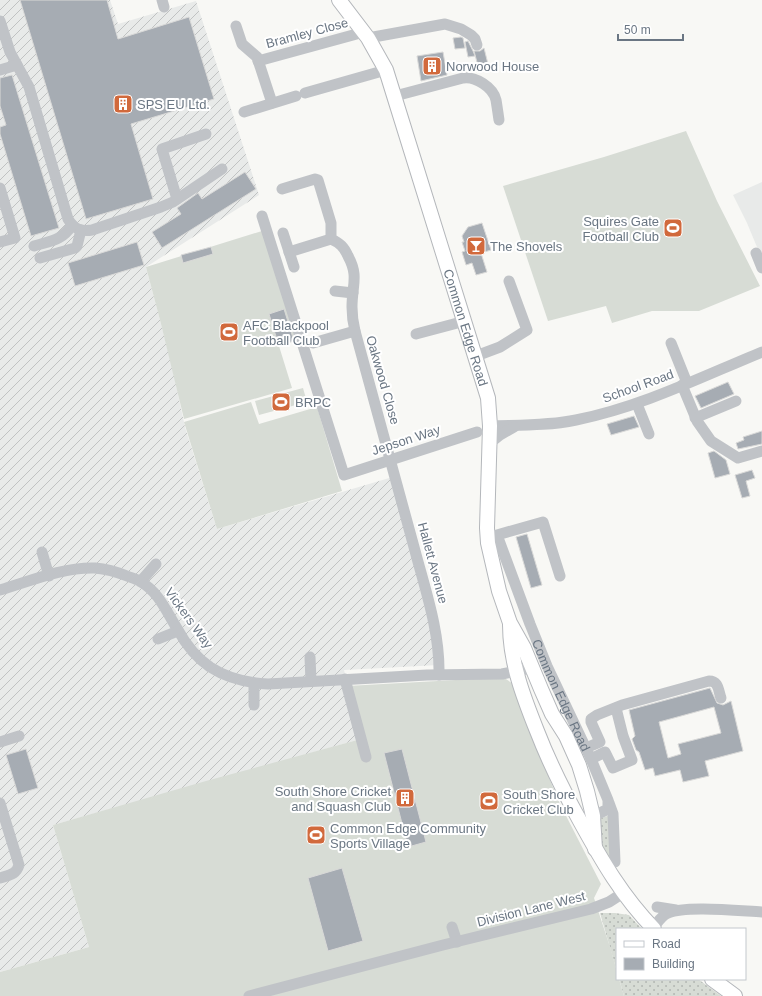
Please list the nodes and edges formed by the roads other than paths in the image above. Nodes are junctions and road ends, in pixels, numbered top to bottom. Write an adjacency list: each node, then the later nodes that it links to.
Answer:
1 (339, 0): 4 (main road, Common Edge Road)
2 (0, 20): 7 (street)
3 (236, 26): 6 (street, Bramley Close)
4 (366, 35): 5 (street, Bramley Close); 6 (street, Bramley Close); 9 (main road, Common Edge Road)
5 (477, 45)
6 (258, 61): 11 (street, Bramley Close)
7 (17, 65): 8 (street); 20 (street)
8 (0, 70)
9 (386, 70): 10 (main road, Common Edge Road); 11 (street)
10 (394, 96): 13 (street); 33 (main road, Common Edge Road)
11 (272, 103): 12 (street)
12 (244, 112)
13 (499, 120)
14 (206, 134): 18 (street)
15 (222, 169): 18 (street)
16 (0, 188): 23 (street)
17 (282, 189): 22 (street)
18 (177, 199): 20 (street)
19 (262, 216): 49 (street, Jepson Way)
20 (77, 228): 24 (street); 27 (street)
21 (283, 233): 25 (street)
22 (331, 239): 25 (street); 32 (street, Oakwood Close)
23 (0, 242)
24 (34, 246)
25 (289, 252): 28 (street)
26 (756, 253): 29 (street)
27 (40, 258)
28 (294, 267)
29 (762, 268)
30 (509, 281): 39 (street)
31 (335, 291): 32 (street)
32 (353, 293): 34 (street, Oakwood Close)
33 (465, 321): 35 (street); 39 (main road, Common Edge Road)
34 (355, 331): 36 (street, Oakwood Close); 49 (street, Oakwood Close)
35 (416, 334)
36 (313, 343)
37 (671, 343): 40 (street)
38 (762, 352): 40 (street, School Road)
39 (476, 356): 45 (main road, Common Edge Road)
40 (684, 384): 42 (street, School Road); 43 (street)
41 (736, 401): 43 (street)
42 (637, 404): 44 (street, School Road); 46 (street)
43 (696, 420): 48 (street)
44 (518, 425): 45 (street, School Road); 47 (street, School Road)
45 (484, 429): 47 (main road, Common Edge Road); 49 (street, Jepson Way)
46 (648, 434)
47 (490, 443): 57 (main road, Common Edge Road)
48 (762, 451)
49 (392, 460): 64 (street, Hallett Avenue)
50 (42, 552): 52 (street)
51 (156, 564): 54 (street)
52 (49, 576): 54 (street, Vickers Way); 56 (street, Vickers Way)
53 (560, 576): 55 (street, Common Edge Road)
54 (141, 581): 59 (street, Vickers Way)
55 (516, 586): 57 (street); 74 (street, Common Edge Road)
56 (0, 590)
57 (500, 591): 58 (main road, Common Edge Road)
58 (510, 623): 62 (main road, Common Edge Road); 63 (main road, Common Edge Road)
59 (178, 632): 60 (street); 67 (street, Vickers Way)
60 (158, 639)
61 (310, 657): 66 (street)
62 (532, 668): 63 (street, Vickers Way); 71 (main road, Common Edge Road)
63 (512, 672): 64 (street, Vickers Way); 77 (main road, Common Edge Road)
64 (439, 675): 65 (street, Vickers Way)
65 (345, 679): 66 (street, Vickers Way); 75 (street)
66 (311, 681): 67 (street, Vickers Way)
67 (254, 683): 69 (street)
68 (721, 698): 70 (street)
69 (254, 705)
70 (616, 708): 74 (street); 76 (street)
71 (561, 729): 77 (main road); 80 (main road, Common Edge Road)
72 (19, 736): 73 (street)
73 (0, 742)
74 (586, 748): 76 (street, Common Edge Road)
75 (366, 757)
76 (591, 758): 79 (street, Common Edge Road)
77 (559, 780): 80 (main road, Common Edge Road)
78 (0, 803): 82 (street)
79 (609, 803): 80 (street); 81 (street, Common Edge Road)
80 (586, 818): 83 (main road, Common Edge Road)
81 (615, 862)
82 (0, 878)
83 (623, 893): 88 (main road, Common Edge Road); 89 (street, Division Lane West)
84 (657, 907): 85 (street)
85 (677, 910): 86 (street); 88 (street)
86 (762, 912)
87 (452, 927): 89 (street)
88 (653, 928)
89 (457, 942): 91 (street, Division Lane West)
90 (713, 980): 92 (main road)
91 (249, 996)
92 (734, 996)

